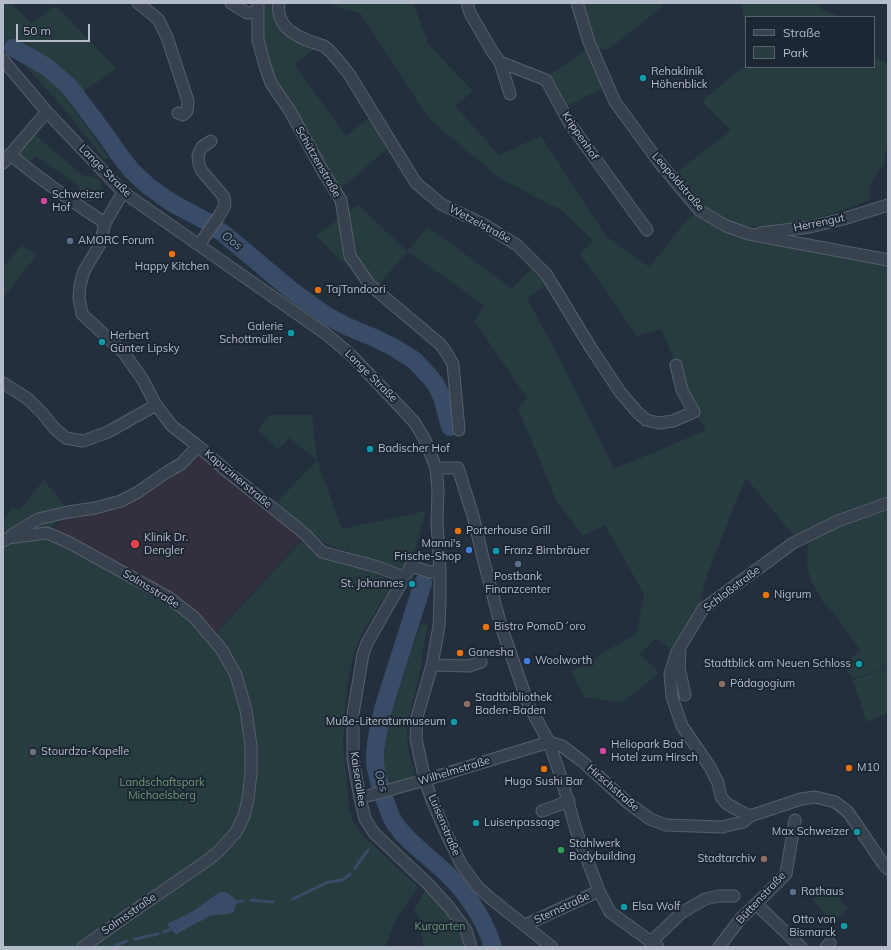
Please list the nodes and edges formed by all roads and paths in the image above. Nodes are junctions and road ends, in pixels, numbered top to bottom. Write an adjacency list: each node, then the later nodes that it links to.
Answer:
1 (138, 3): 11 (street)
2 (231, 3): 6 (street)
3 (279, 3): 21 (street, Wetzelstraße)
4 (467, 3): 8 (street)
5 (577, 3): 18 (street, Leopoldstraße)
6 (258, 7): 24 (street, Schützenstraße)
7 (3, 60): 10 (street, Lange Straße)
8 (500, 62): 9 (street); 17 (street, Krippenhof)
9 (510, 94)
10 (47, 112): 13 (street); 14 (street, Lange Straße)
11 (178, 113)
12 (211, 141): 19 (street)
13 (6, 159): 16 (street)
14 (123, 192): 16 (street); 19 (street, Lange Straße)
15 (888, 205): 18 (street, Herrengut)
16 (106, 223): 23 (street)
17 (647, 230)
18 (749, 234): 20 (street, Leopoldstraße)
19 (199, 245): 26 (street, Lange Straße)
20 (888, 260)
21 (676, 365)
22 (3, 383): 23 (street)
23 (156, 405): 25 (street)
24 (459, 430)
25 (198, 446): 28 (street, Kapuzinerstraße); 30 (street, Kapuzinerstraße)
26 (436, 468): 29 (street, Luisenstraße); 35 (street)
27 (888, 503): 31 (street, Schloßstraße)
28 (6, 540): 48 (street, Solmsstraße)
29 (440, 571): 30 (street, Kaiserallee); 33 (street, Luisenstraße)
30 (404, 577): 37 (street, Kaiserallee)
31 (681, 646): 34 (street); 40 (street, Schloßstraße)
32 (481, 662): 33 (street)
33 (432, 664): 36 (street, Luisenstraße)
34 (685, 695)
35 (549, 742): 36 (street, Wilhelmstraße); 38 (street); 40 (street, Hirschstraße)
36 (425, 780): 37 (street, Wilhelmstraße); 46 (street, Luisenstraße)
37 (360, 798): 49 (street, Kaiserallee)
38 (568, 801): 39 (street); 43 (street)
39 (542, 811)
40 (747, 814): 42 (street)
41 (796, 820): 45 (street, Büttenstraße)
42 (888, 869)
43 (599, 891): 46 (street, Sternstraße); 47 (street)
44 (734, 896): 47 (street)
45 (756, 904): 51 (street, Büttenstraße); 52 (street)
46 (525, 925): 50 (street, Luisenstraße)
47 (654, 945)
48 (83, 947)
49 (472, 947)
50 (552, 947)
51 (719, 947)
52 (801, 947)

